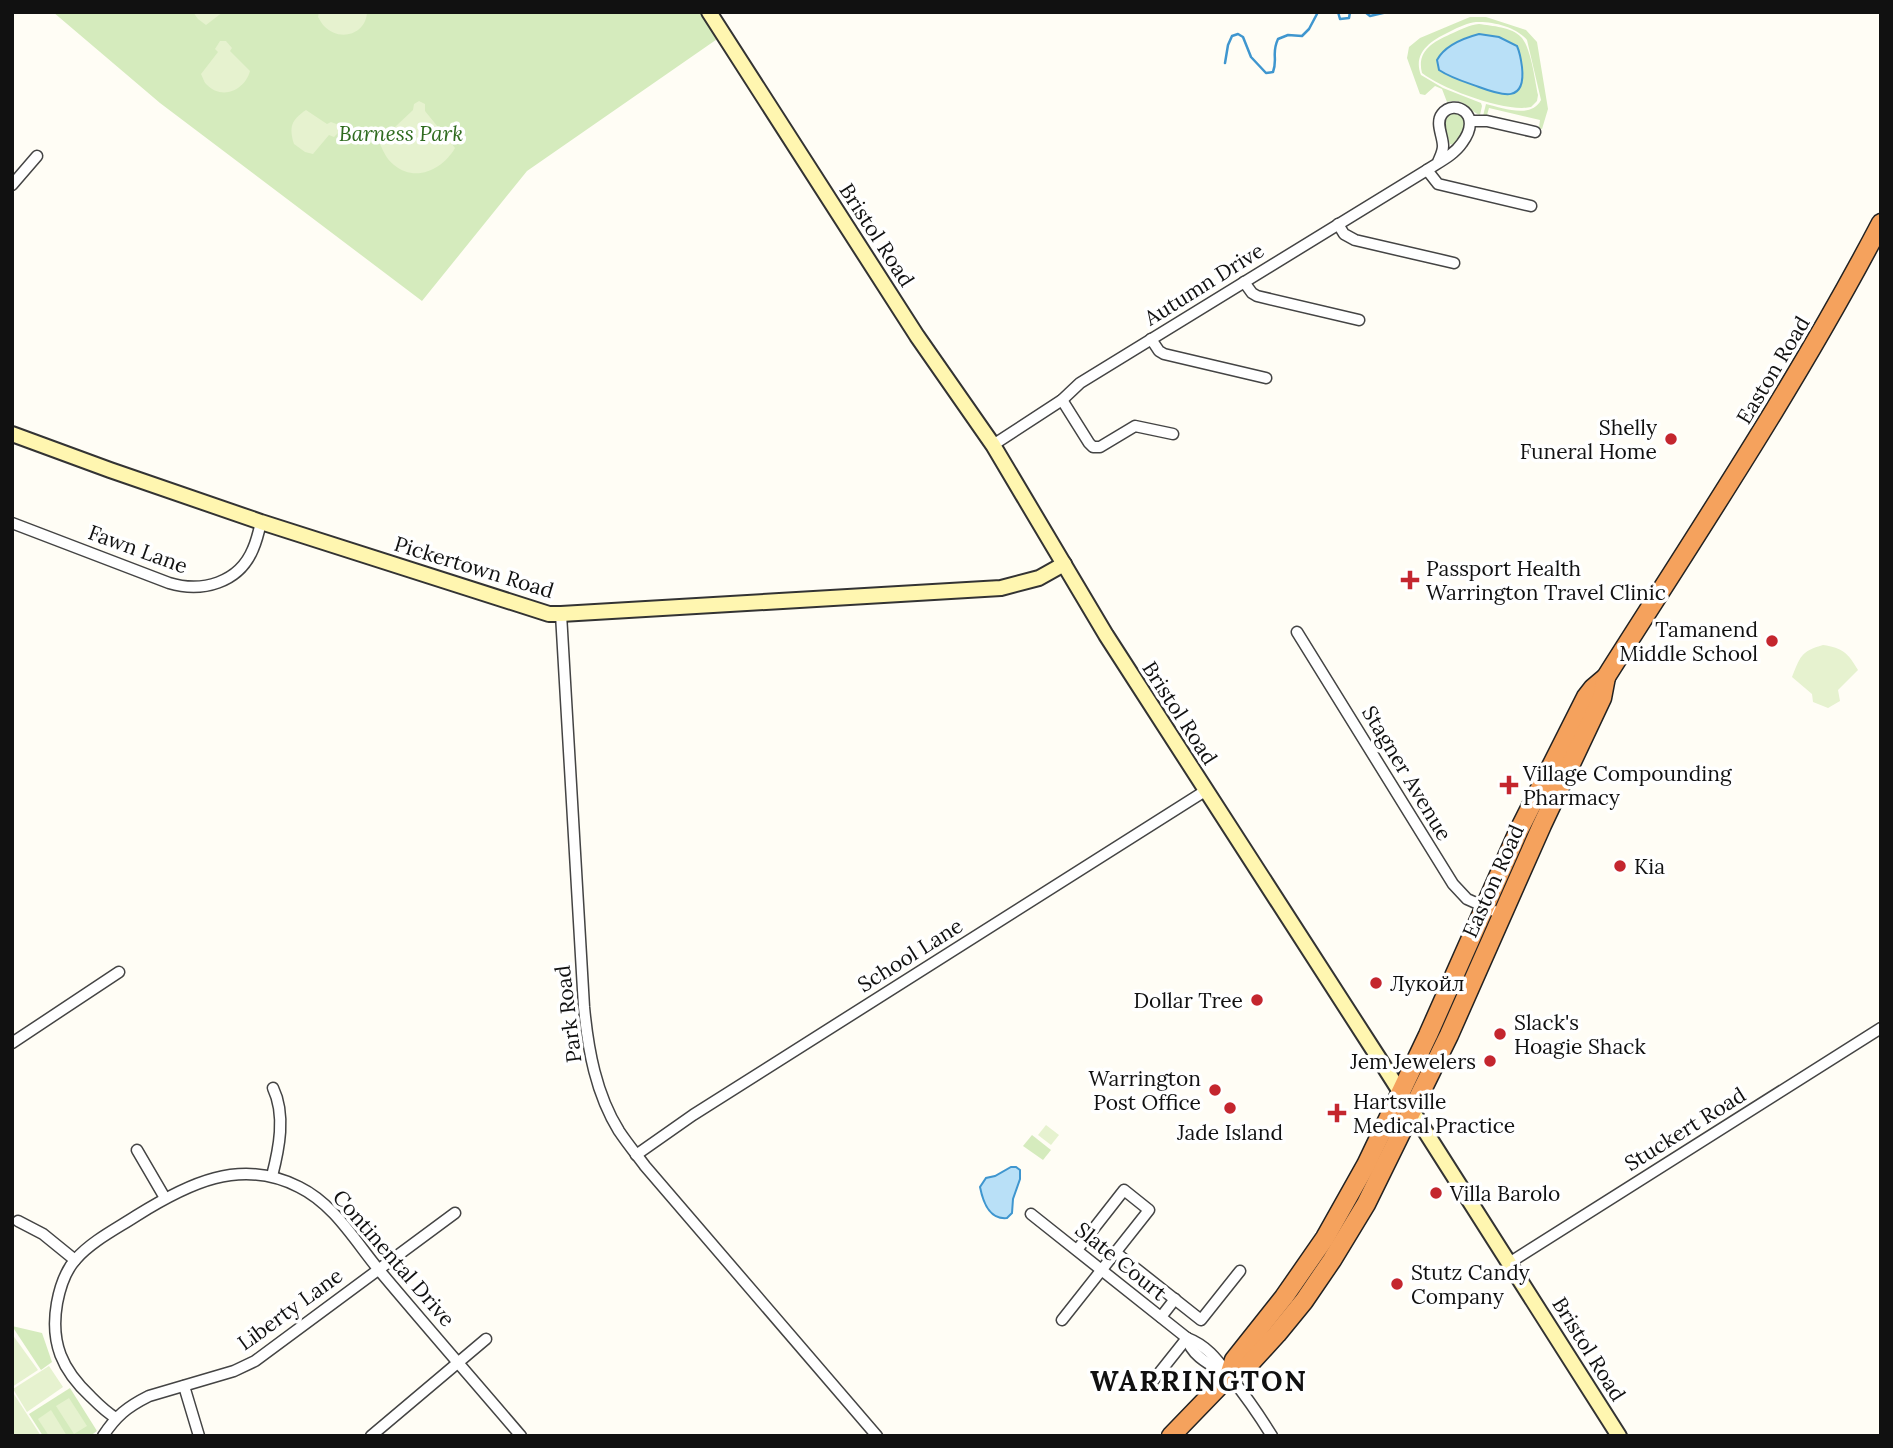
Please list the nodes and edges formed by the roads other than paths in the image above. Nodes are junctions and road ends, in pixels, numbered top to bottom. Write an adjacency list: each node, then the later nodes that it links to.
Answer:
1 (709, 12): 19 (main road, Bristol Road)
2 (1471, 121): 3 (street); 5 (street, Autumn Drive); 5 (street)
3 (1535, 132)
4 (37, 156): 7 (street)
5 (1438, 162): 6 (street, Autumn Drive)
6 (1427, 170): 8 (street); 10 (street, Autumn Drive)
7 (12, 185)
8 (1531, 206)
9 (1881, 223): 25 (highway, Easton Road)
10 (1338, 225): 11 (street); 12 (street, Autumn Drive)
11 (1454, 263)
12 (1244, 282): 13 (street); 14 (street, Autumn Drive)
13 (1359, 320)
14 (1151, 339): 15 (street); 16 (street, Autumn Drive)
15 (1266, 377)
16 (1062, 400): 18 (street); 19 (street, Autumn Drive)
17 (12, 433): 20 (main road, Pickertown Road)
18 (1172, 434)
19 (993, 445): 22 (main road, Bristol Road)
20 (261, 522): 21 (street, Fawn Lane); 23 (main road, Pickertown Road)
21 (12, 523)
22 (1064, 564): 23 (main road, Pickertown Road); 26 (main road, Bristol Road)
23 (561, 614): 36 (street, Park Road)
24 (1297, 632): 27 (street, Stagner Avenue)
25 (1606, 677): 27 (highway, Easton Road); 28 (highway, Easton Road)
26 (1205, 791): 33 (main road, Bristol Road); 36 (street, School Lane)
27 (1485, 907): 28 (street, Stagner Avenue); 33 (highway, Easton Road)
28 (1503, 915): 34 (highway, Easton Road)
29 (119, 972): 31 (street)
30 (1881, 1028): 45 (street, Stuckert Road)
31 (12, 1043)
32 (274, 1088): 37 (street)
33 (1401, 1093): 34 (main road, Bristol Road); 55 (highway, Easton Road)
34 (1413, 1111): 45 (main road, Bristol Road); 55 (highway, Easton Road)
35 (137, 1150): 38 (street)
36 (636, 1155): 63 (street, Park Road)
37 (272, 1176): 38 (street, Continental Drive); 46 (street, Continental Drive)
38 (165, 1198): 44 (street, Continental Drive)
39 (455, 1213): 46 (street, Liberty Lane)
40 (1031, 1214): 42 (street, Slate Court)
41 (18, 1221): 44 (street)
42 (1077, 1250): 43 (street); 47 (street, Slate Court)
43 (1115, 1252): 47 (street); 49 (street)
44 (75, 1260): 58 (street, Continental Drive)
45 (1509, 1263): 66 (main road, Bristol Road)
46 (378, 1269): 54 (street, Continental Drive); 56 (street, Liberty Lane)
47 (1101, 1269): 50 (street, Slate Court); 51 (street)
48 (1240, 1271): 49 (street)
49 (1175, 1299): 50 (street)
50 (1161, 1317): 52 (street, Slate Court)
51 (1062, 1320)
52 (1187, 1338): 55 (street, Slate Court); 57 (street)
53 (486, 1339): 54 (street)
54 (458, 1362): 61 (street); 62 (street, Continental Drive)
55 (1229, 1376): 64 (highway, Easton Road); 65 (street, Slate Court)
56 (184, 1386): 58 (street, Liberty Lane); 60 (street)
57 (1148, 1387)
58 (116, 1418): 59 (street, Liberty Lane)
59 (103, 1436)
60 (199, 1436)
61 (372, 1436)
62 (521, 1436)
63 (877, 1436)
64 (1171, 1436)
65 (1272, 1436)
66 (1619, 1436)

